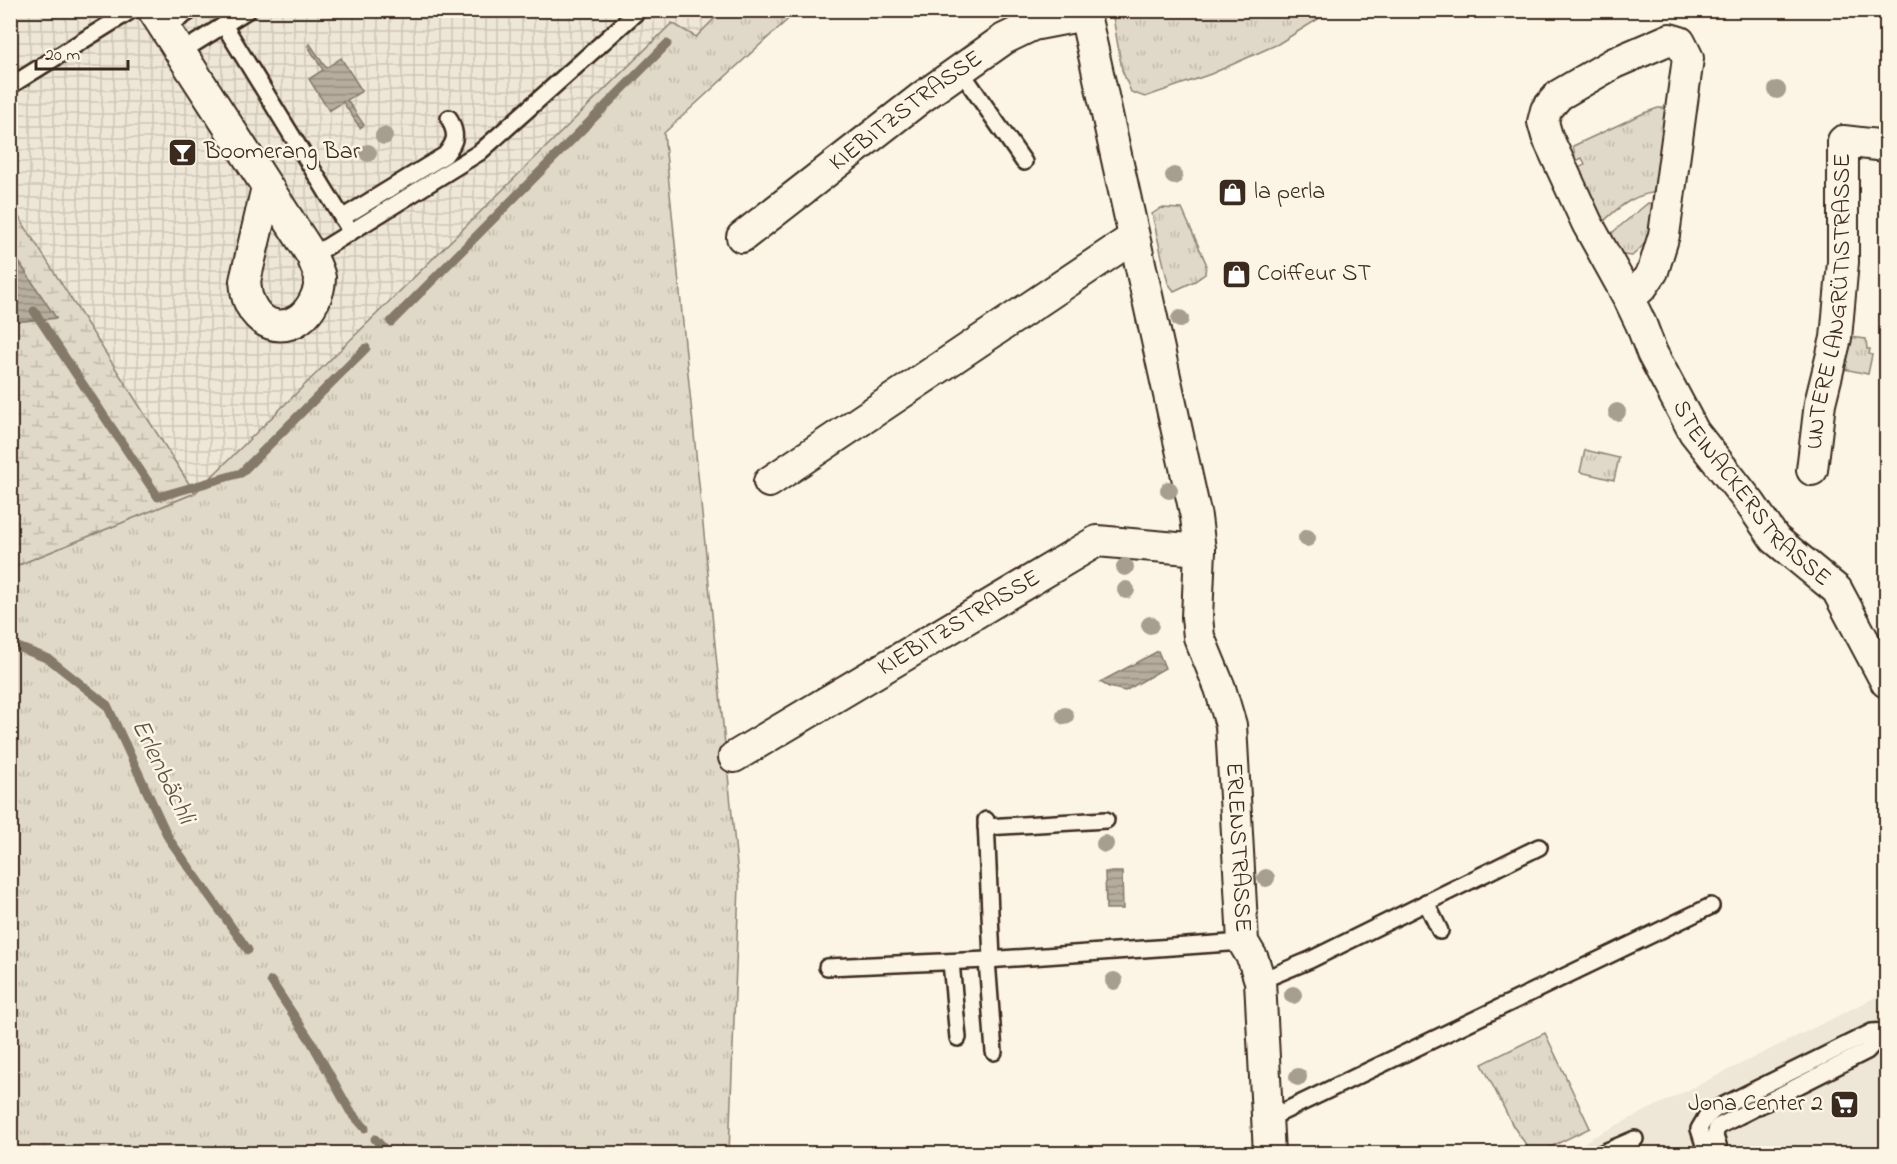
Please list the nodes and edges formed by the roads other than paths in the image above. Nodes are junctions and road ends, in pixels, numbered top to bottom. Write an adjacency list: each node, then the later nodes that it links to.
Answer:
1 (132, 10): 10 (lane)
2 (192, 10): 6 (lane)
3 (248, 10): 7 (lane)
4 (639, 10): 16 (lane)
5 (1085, 13): 9 (street, KIEBITZSTRASSE); 18 (street, KIEBITZSTRASSE)
6 (158, 19): 8 (street)
7 (224, 25): 8 (lane); 15 (lane)
8 (181, 52): 14 (street)
9 (960, 70): 13 (lane); 17 (street, KIEBITZSTRASSE)
10 (10, 86)
11 (449, 118): 15 (lane)
12 (1887, 146): 21 (street, UNTERE LANGRÜTISTRASSE)
13 (1024, 162)
14 (267, 187): 19 (street); 19 (street)
15 (342, 218): 16 (lane)
16 (351, 232): 19 (lane)
17 (742, 237)
18 (1133, 238): 22 (street); 23 (street, KIEBITZSTRASSE)
19 (312, 256)
20 (1629, 299): 20 (street, STEINACKERSTRASSE); 25 (street, STEINACKERSTRASSE)
21 (1812, 470)
22 (769, 482)
23 (1200, 550): 24 (street, KIEBITZSTRASSE); 26 (street, KIEBITZSTRASSE)
24 (1197, 617): 32 (street, ERLENSTRASSE)
25 (1887, 682)
26 (734, 757)
27 (1106, 820): 33 (lane)
28 (1539, 847): 29 (lane)
29 (1426, 902): 31 (lane); 36 (lane)
30 (1711, 906): 40 (lane)
31 (1440, 931)
32 (1243, 942): 33 (lane); 36 (street, ERLENSTRASSE)
33 (989, 960): 34 (lane); 39 (lane)
34 (951, 962): 35 (lane); 38 (lane)
35 (826, 967)
36 (1260, 981): 40 (street, ERLENSTRASSE)
37 (1886, 1031): 42 (lane)
38 (958, 1038)
39 (994, 1052)
40 (1268, 1119): 43 (street, ERLENSTRASSE)
41 (1635, 1139): 44 (lane)
42 (1712, 1148)
43 (1269, 1154)
44 (1600, 1154)

